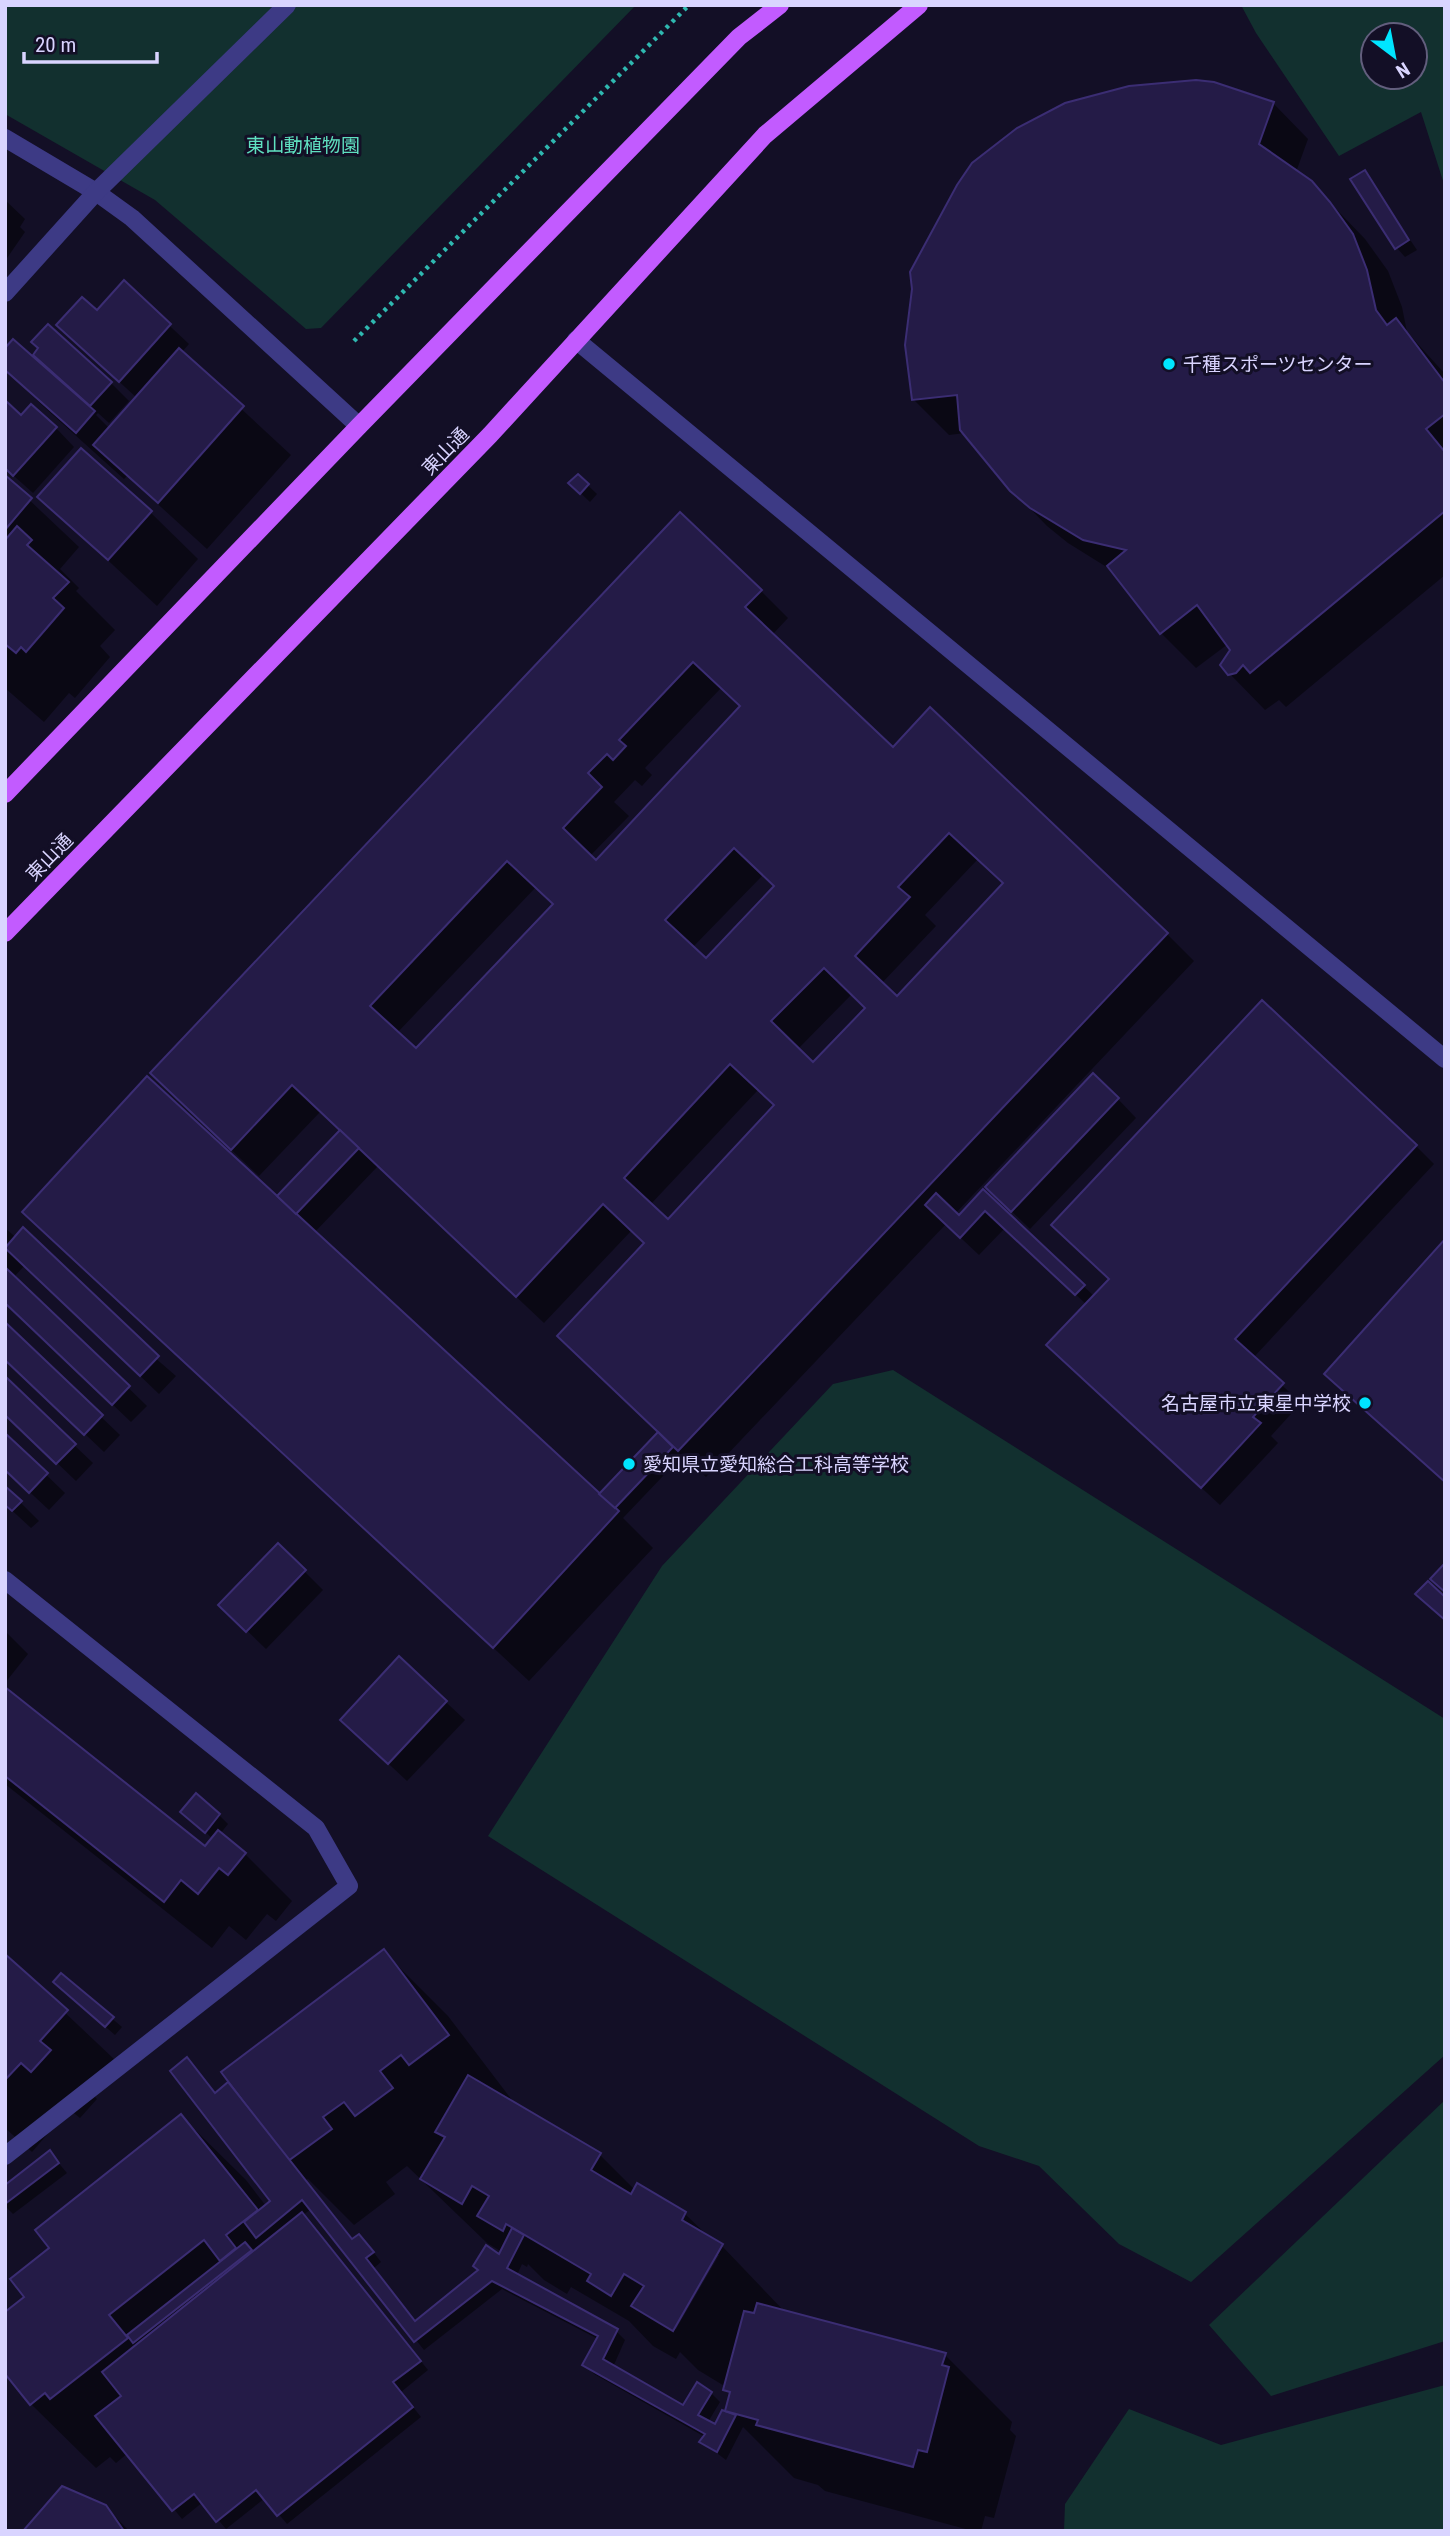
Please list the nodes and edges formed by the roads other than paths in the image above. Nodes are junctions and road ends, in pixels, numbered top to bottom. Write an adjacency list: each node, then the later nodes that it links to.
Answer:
1 (286, 5): 5 (street)
2 (780, 5): 8 (main road)
3 (919, 5): 7 (main road, 東山通)
4 (5, 138): 5 (street)
5 (96, 192): 6 (street); 8 (street)
6 (5, 293)
7 (576, 340): 10 (main road, 東山通); 11 (street)
8 (359, 426): 9 (main road)
9 (6, 793)
10 (5, 933)
11 (1445, 1059)
12 (5, 1580): 13 (street)
13 (5, 2156)

